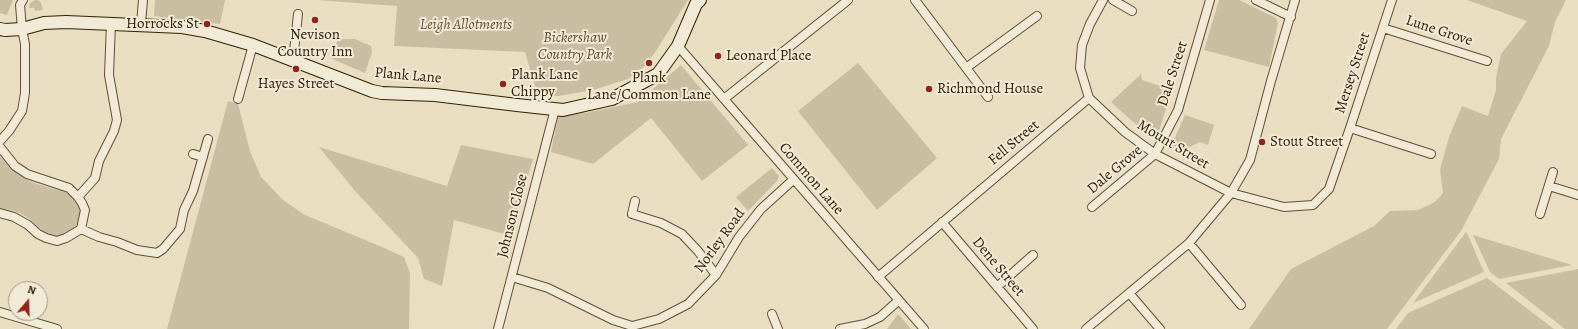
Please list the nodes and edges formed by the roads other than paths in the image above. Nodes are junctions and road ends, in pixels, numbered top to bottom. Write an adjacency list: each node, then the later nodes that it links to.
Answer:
1 (23, 0): 20 (street)
2 (143, 0): 17 (street)
3 (700, 0): 22 (street, Plank Lane)
4 (848, 0): 29 (street)
5 (915, 0): 25 (street)
6 (1103, 0): 27 (street)
7 (1113, 0): 12 (street)
8 (1210, 0): 36 (street, Dale Street)
9 (1256, 0): 15 (street)
10 (1295, 0): 15 (street)
11 (1392, 0): 18 (street, Mersey Street)
12 (1132, 11)
13 (298, 14): 23 (street)
14 (1037, 16): 25 (street)
15 (1291, 17): 42 (street)
16 (111, 23): 17 (street, Plank Lane); 20 (street, Plank Lane); 44 (street)
17 (141, 24): 21 (street, Plank Lane)
18 (1383, 28): 24 (street, Lune Grove); 31 (street, Mersey Street)
19 (0, 29): 20 (street, Plank Lane)
20 (22, 29): 33 (street)
21 (253, 45): 23 (street, Plank Lane); 28 (street)
22 (678, 46): 29 (street, Common Lane); 30 (street, Plank Lane)
23 (293, 61): 30 (street, Plank Lane)
24 (1487, 61)
25 (966, 68): 26 (street)
26 (988, 96)
27 (1089, 98): 36 (street, Mount Street); 49 (street, Fell Street)
28 (238, 99)
29 (724, 99): 40 (street, Common Lane)
30 (555, 109): 54 (street, Johnson Close)
31 (1350, 128): 37 (street); 42 (street, Mersey Street)
32 (208, 139): 38 (street)
33 (0, 141)
34 (0, 147): 44 (street)
35 (193, 154): 38 (street)
36 (1155, 154): 42 (street, Mount Street); 46 (street, Dale Grove)
37 (1431, 154)
38 (203, 158): 50 (street)
39 (1553, 172): 41 (street)
40 (793, 180): 53 (street, Norley Road); 55 (street, Common Lane)
41 (1549, 186): 43 (street); 48 (street)
42 (1231, 193): 51 (street)
43 (1578, 195)
44 (78, 197): 50 (street)
45 (635, 201): 53 (street)
46 (1092, 207)
47 (0, 213): 50 (street)
48 (1540, 214)
49 (942, 222): 55 (street, Fell Street); 56 (street, Dene Street)
50 (81, 229)
51 (1188, 243): 57 (street); 59 (street)
52 (1033, 255): 56 (street)
53 (716, 275): 54 (street, Norley Road)
54 (512, 277): 63 (street, Johnson Close)
55 (878, 277): 58 (street, Common Lane)
56 (997, 287): 67 (street, Dene Street)
57 (1129, 293): 68 (street); 69 (street)
58 (899, 300): 65 (street); 66 (street, Common Lane)
59 (1242, 305)
60 (0, 312): 62 (street)
61 (772, 314): 64 (street)
62 (57, 329)
63 (498, 329)
64 (778, 329)
65 (840, 329)
66 (924, 329)
67 (1033, 329)
68 (1086, 329)
69 (1160, 329)

